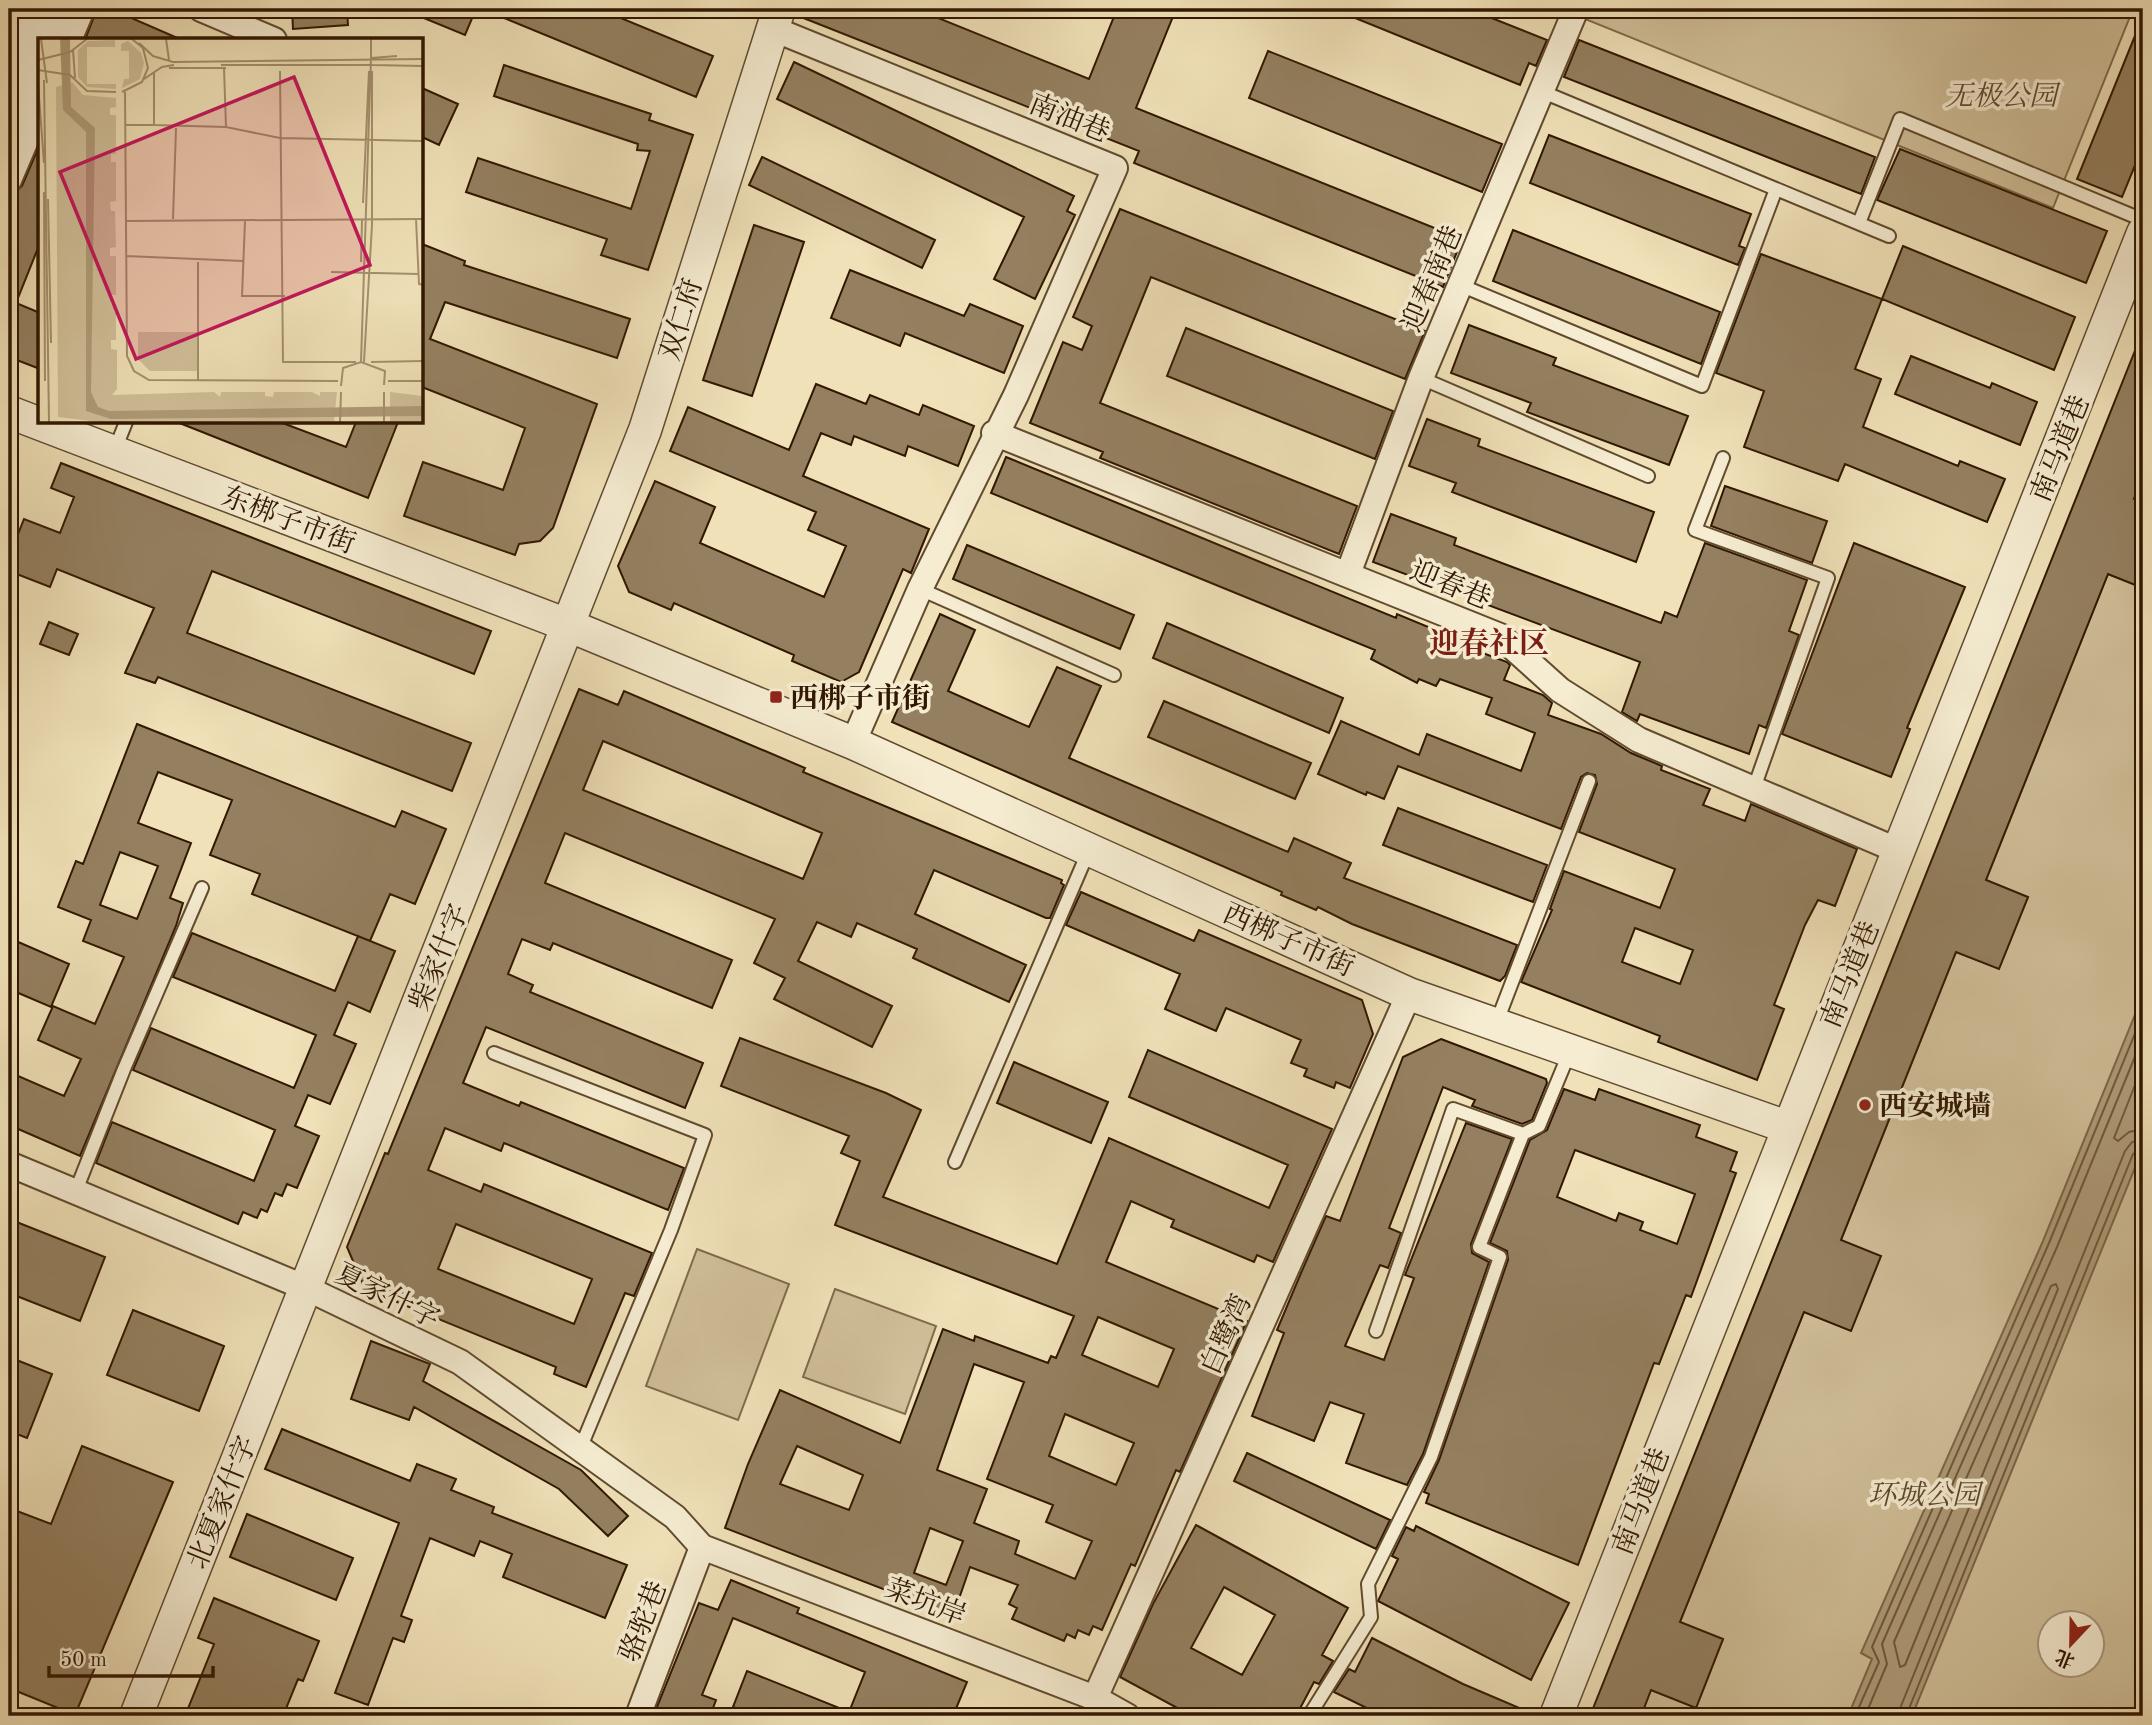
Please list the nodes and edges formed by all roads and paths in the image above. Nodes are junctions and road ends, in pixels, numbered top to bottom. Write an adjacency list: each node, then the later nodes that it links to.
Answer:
1 (27, 9): 11 (main road)
2 (56, 9): 7 (main road)
3 (82, 9): 8 (street)
4 (201, 9): 9 (street)
5 (1576, 9): 12 (street, 迎春南巷)
6 (775, 18): 27 (street, 南油巷); 33 (street, 双仁府)
7 (43, 38)
8 (70, 38)
9 (269, 38)
10 (38, 49): 14 (main road)
11 (9, 51)
12 (1542, 92): 16 (lane); 21 (street, 迎春南巷)
13 (38, 112): 15 (street)
14 (9, 117)
15 (9, 180)
16 (1776, 189): 18 (lane); 21 (lane)
17 (2143, 220): 18 (lane)
18 (1859, 223): 20 (lane)
19 (2143, 233): 39 (street, 南马道巷)
20 (1889, 236)
21 (1460, 285): 22 (street, 迎春南巷)
22 (1421, 377): 30 (lane); 31 (street, 迎春南巷)
23 (9, 412): 24 (street, 东梆子市街)
24 (38, 423)
25 (40, 424): 28 (street, 东梆子市街)
26 (125, 424): 28 (lane)
27 (994, 433): 31 (street, 迎春巷); 32 (street)
28 (114, 452): 33 (street, 东梆子市街)
29 (1723, 458): 37 (lane)
30 (1648, 476)
31 (1348, 574): 37 (street, 迎春巷)
32 (920, 589): 34 (lane); 35 (street)
33 (570, 626): 35 (street, 西梆子市街); 50 (street, 柴家什字)
34 (1114, 675)
35 (853, 743): 38 (street, 西梆子市街)
36 (1589, 781): 42 (lane)
37 (1753, 791): 39 (street, 迎春巷)
38 (1089, 849): 41 (street, 西梆子市街); 47 (lane)
39 (1899, 851): 45 (street, 南马道巷)
40 (202, 888): 49 (lane)
41 (1409, 994): 42 (street, 西梆子市街); 54 (street, 白鹭湾)
42 (1496, 1024): 43 (street, 西梆子市街)
43 (1570, 1051): 45 (street, 西梆子市街); 46 (lane)
44 (494, 1052): 52 (lane)
45 (1787, 1127): 59 (street, 南马道巷)
46 (1523, 1134): 51 (lane); 58 (lane)
47 (955, 1162)
48 (9, 1164): 49 (street, 夏家什字)
49 (75, 1193): 50 (street, 夏家什字)
50 (306, 1288): 52 (street, 夏家什字); 55 (street, 北夏家什字)
51 (1376, 1331)
52 (580, 1448): 53 (street, 夏家什字)
53 (702, 1547): 54 (street, 菜坑岸); 56 (street, 骆驼巷)
54 (1095, 1698): 57 (street, 菜坑岸)
55 (136, 1716)
56 (638, 1716)
57 (1127, 1716)
58 (1309, 1716)
59 (1556, 1716)

